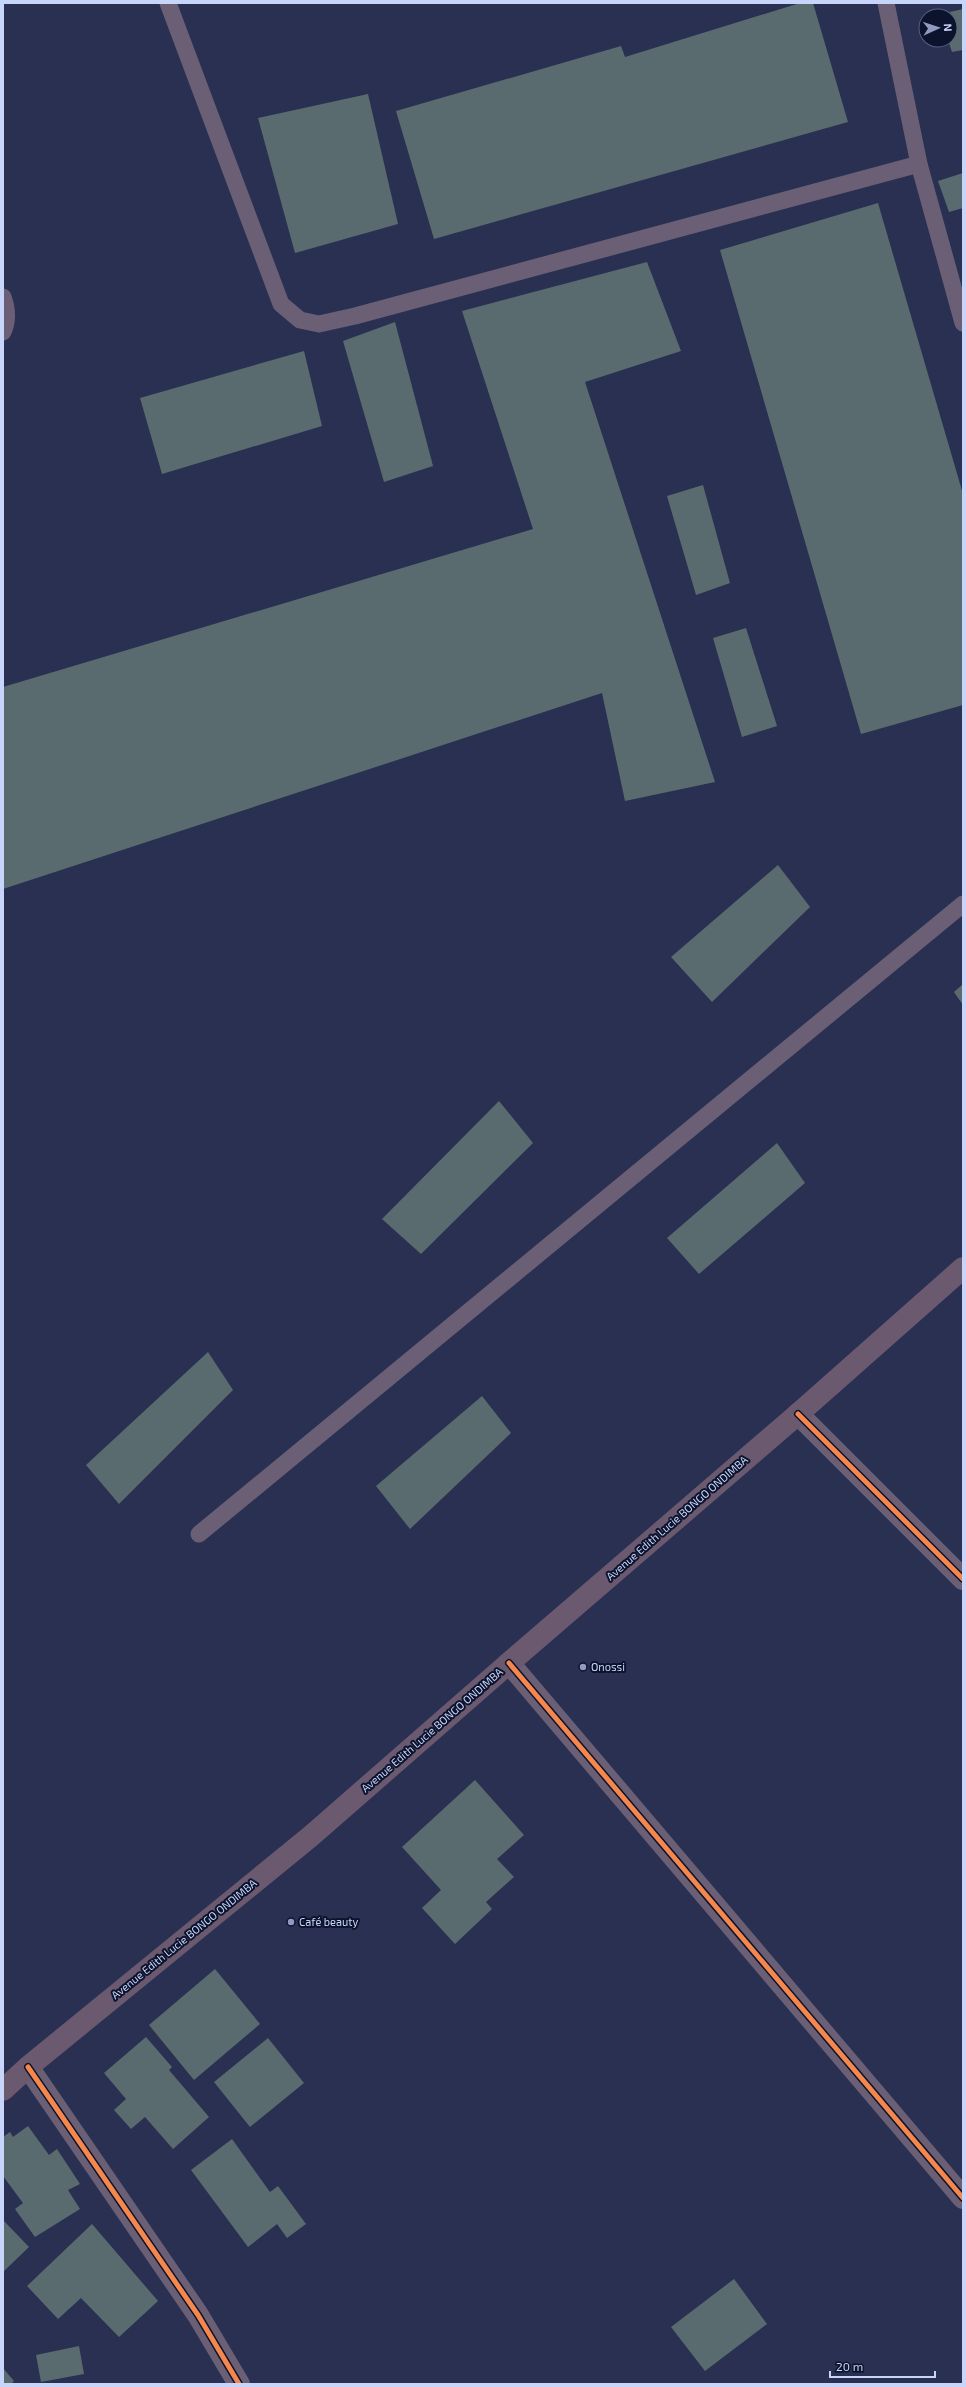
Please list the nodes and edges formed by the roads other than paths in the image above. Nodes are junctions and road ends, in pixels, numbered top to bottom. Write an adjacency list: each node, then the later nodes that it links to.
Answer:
1 (168, 3): 3 (lane)
2 (886, 3): 3 (lane)
3 (919, 164): 5 (lane)
4 (3, 297): 6 (lane)
5 (963, 323)
6 (3, 332)
7 (963, 904): 10 (lane)
8 (963, 1268): 9 (main road, Avenue Edith Lucie BONGO ONDIMBA)
9 (798, 1414): 11 (street); 12 (main road, Avenue Edith Lucie BONGO ONDIMBA)
10 (199, 1534)
11 (963, 1579)
12 (509, 1663): 13 (main road, Avenue Edith Lucie BONGO ONDIMBA); 15 (street)
13 (28, 2067): 14 (main road, Avenue Edith Lucie BONGO ONDIMBA); 16 (street)
14 (3, 2090)
15 (963, 2198)
16 (239, 2384)

